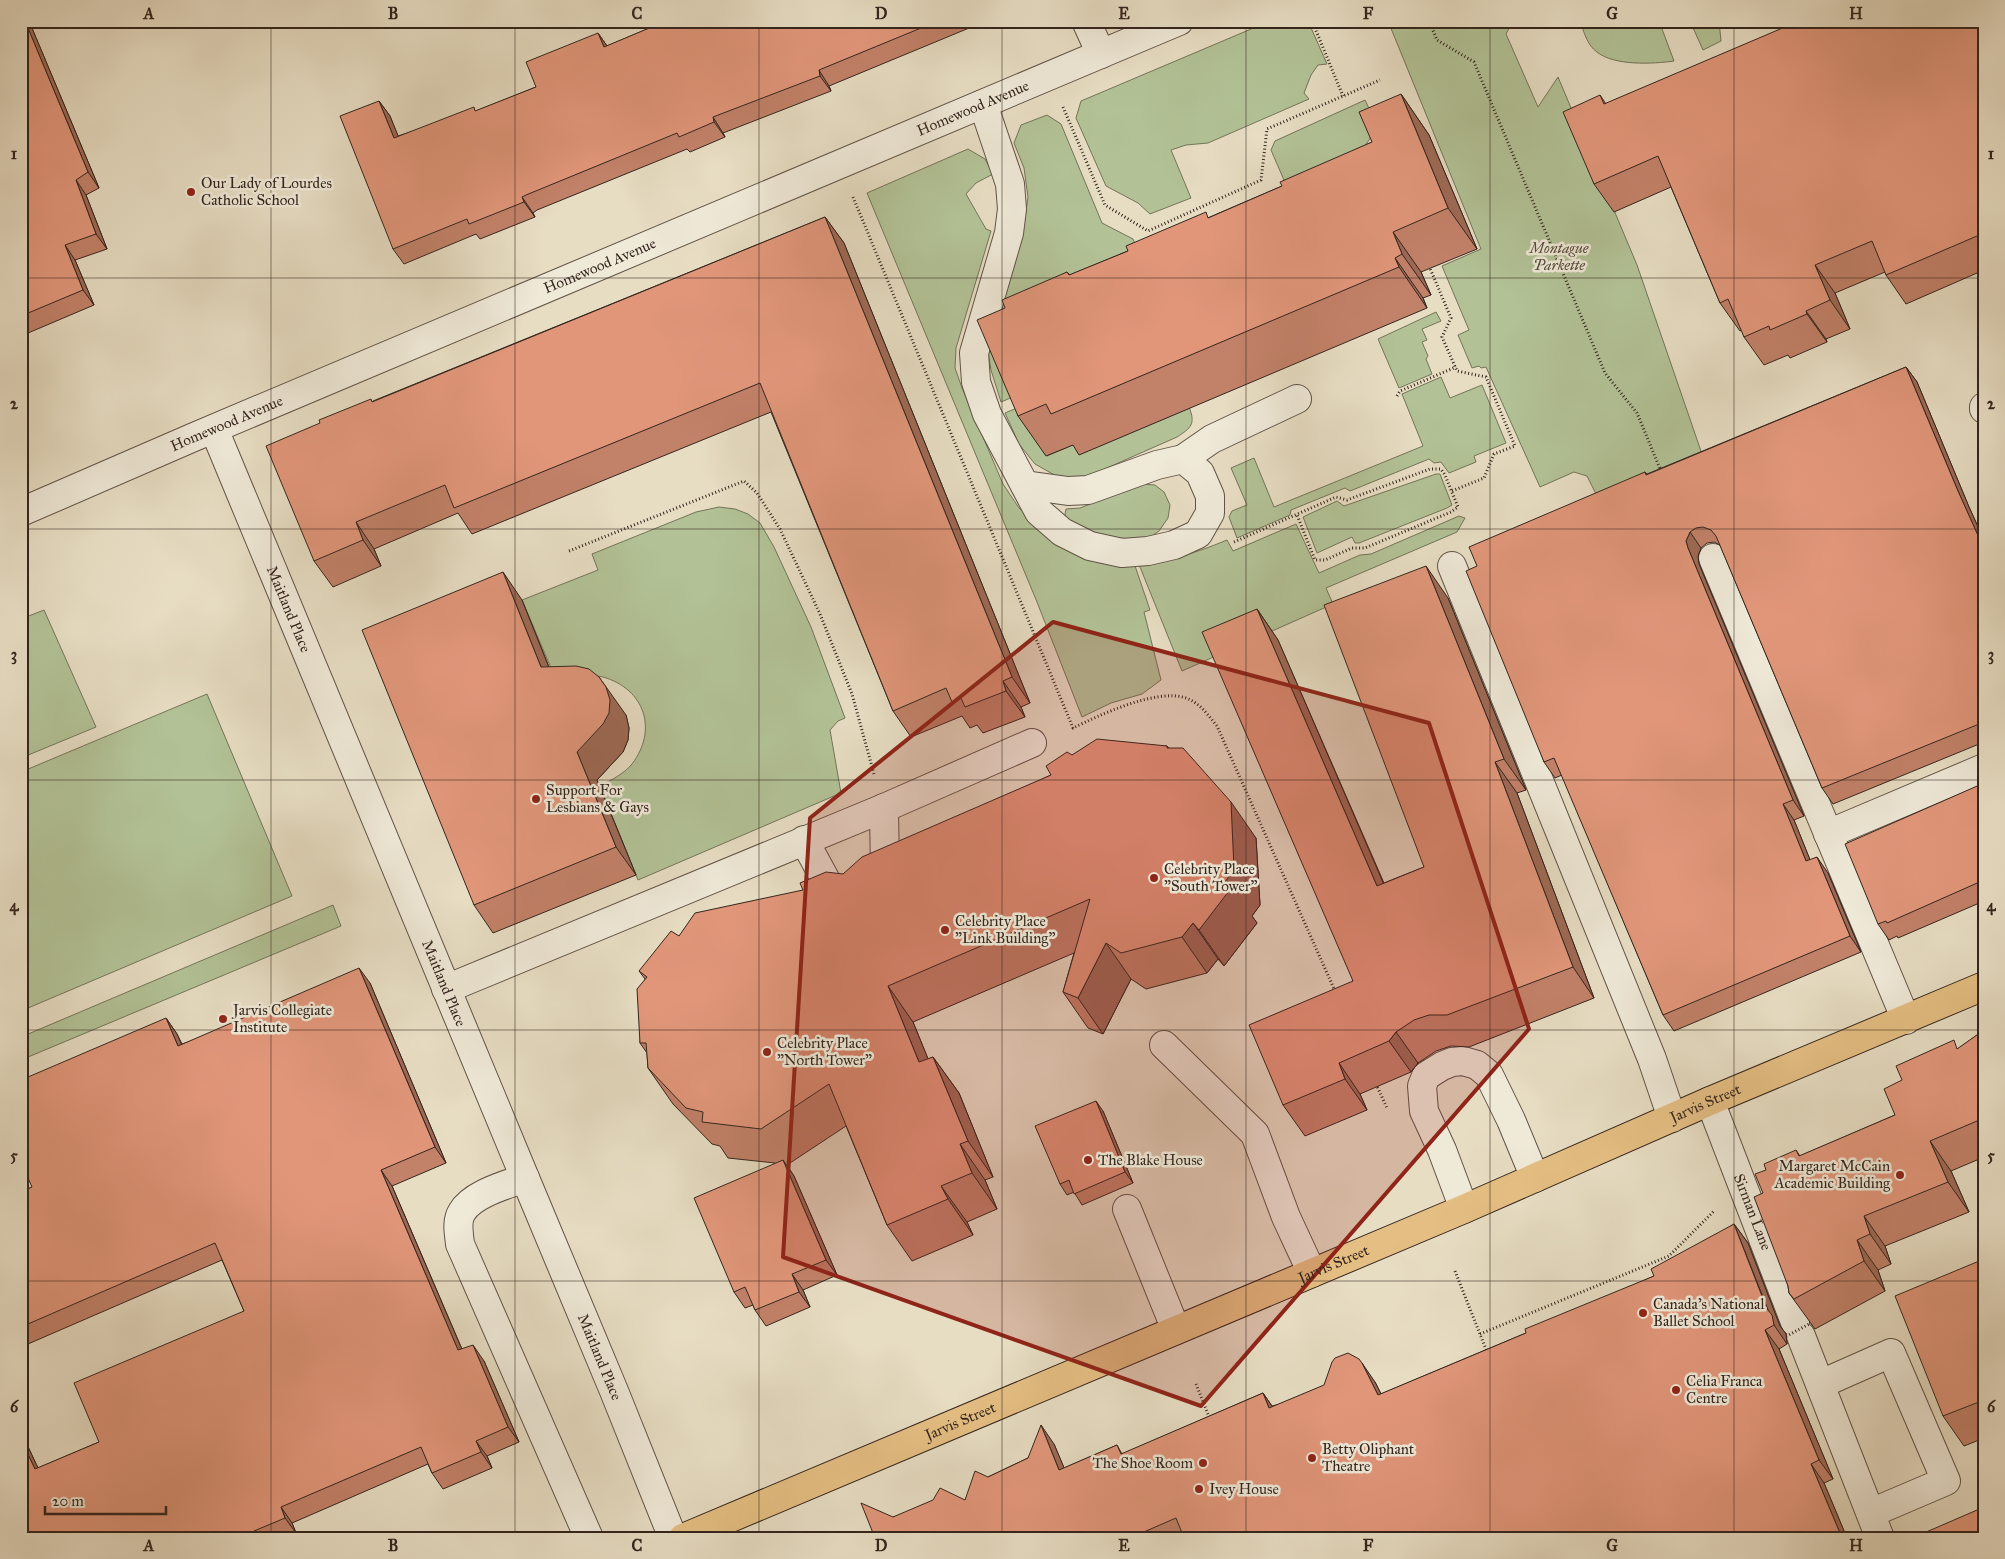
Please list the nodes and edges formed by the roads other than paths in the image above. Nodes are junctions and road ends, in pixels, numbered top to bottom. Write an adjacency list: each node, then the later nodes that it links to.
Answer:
1 (1086, 21): 3 (street)
2 (1179, 21): 3 (street, Homewood Avenue)
3 (1101, 54): 4 (street, Homewood Avenue)
4 (983, 104): 6 (street, Homewood Avenue); 8 (street)
5 (1297, 399): 7 (street)
6 (214, 429): 9 (street, Homewood Avenue); 18 (street, Maitland Place)
7 (1183, 459): 8 (street); 8 (street)
8 (1025, 486)
9 (21, 512)
10 (1714, 558): 15 (street)
11 (1452, 566): 22 (street)
12 (1032, 743): 14 (street)
13 (1984, 768): 15 (street)
14 (884, 808): 16 (street); 16 (street)
15 (1828, 834): 19 (street)
16 (804, 840): 18 (street)
17 (1984, 986): 19 (main road, Jarvis Street)
18 (446, 989): 23 (street, Maitland Place)
19 (1906, 1020): 21 (main road, Jarvis Street)
20 (1164, 1045): 27 (street)
21 (1710, 1101): 22 (main road, Jarvis Street); 29 (street, Sirman Lane)
22 (1672, 1118): 24 (main road, Jarvis Street)
23 (524, 1178): 31 (street); 32 (street, Maitland Place)
24 (1536, 1178): 26 (main road, Jarvis Street); 26 (street)
25 (1128, 1209): 28 (street)
26 (1464, 1209): 27 (main road, Jarvis Street)
27 (1312, 1273): 28 (main road, Jarvis Street)
28 (1176, 1330): 33 (main road, Jarvis Street)
29 (1820, 1384): 30 (street, Sirman Lane); 30 (street)
30 (1875, 1525)
31 (589, 1538)
32 (673, 1538)
33 (683, 1538)

